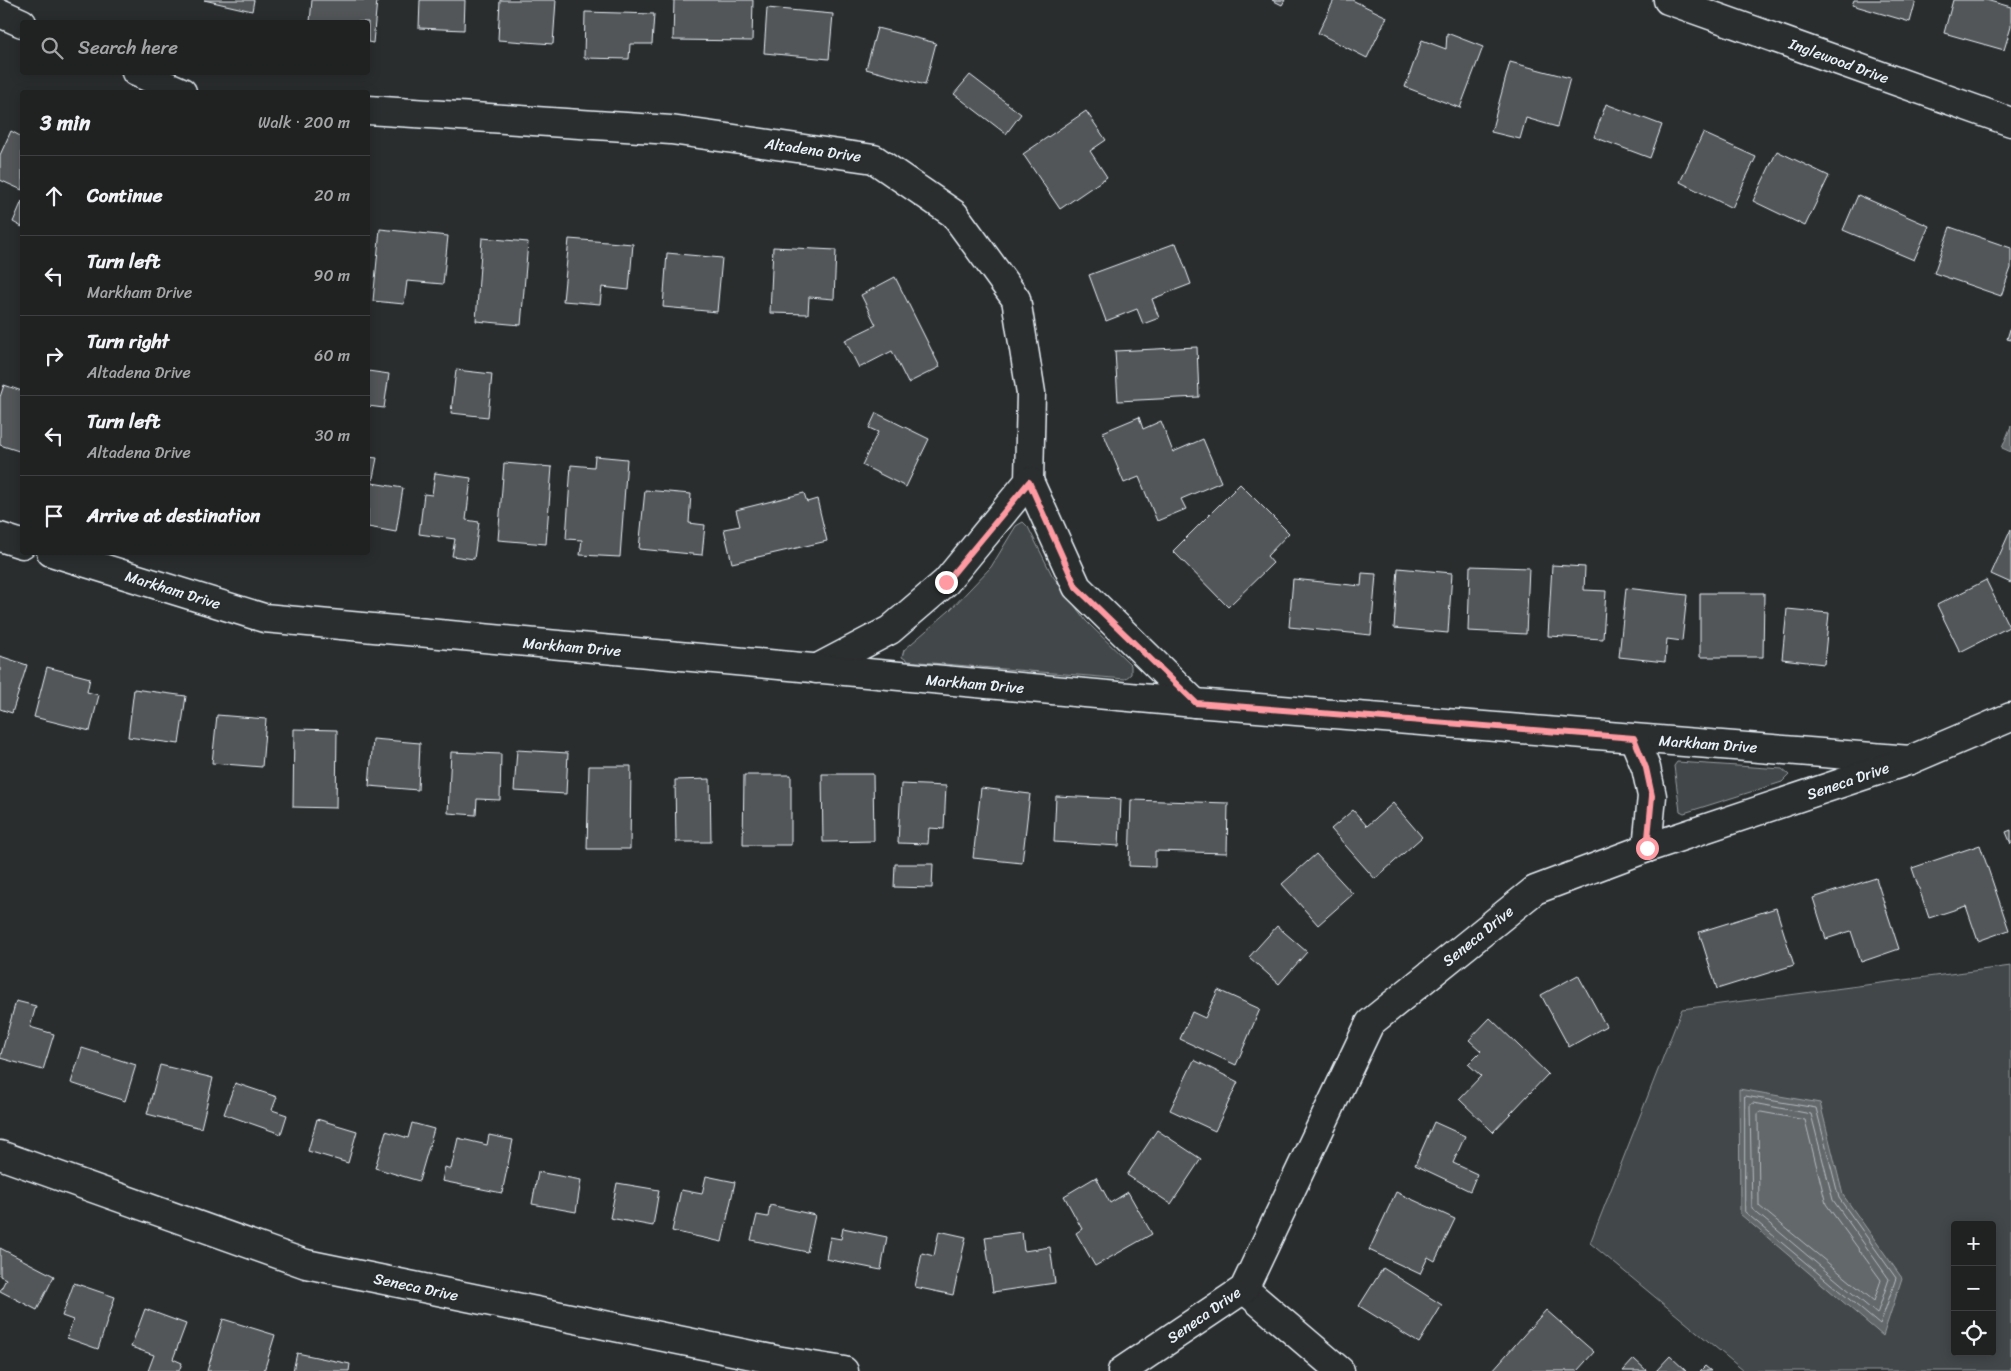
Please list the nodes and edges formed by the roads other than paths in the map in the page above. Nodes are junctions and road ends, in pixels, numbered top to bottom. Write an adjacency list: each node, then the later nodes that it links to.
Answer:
1 (1668, 0): 7 (street, Inglewood Drive)
2 (0, 13): 3 (street)
3 (20, 22)
4 (143, 75): 5 (street)
5 (177, 90)
6 (370, 110): 8 (street, Altadena Drive)
7 (2011, 122)
8 (1029, 482): 12 (street); 13 (street, Altadena Drive)
9 (0, 537): 10 (street)
10 (20, 543)
11 (61, 555): 12 (street, Markham Drive)
12 (816, 669): 13 (street, Markham Drive)
13 (1196, 703): 15 (street, Markham Drive)
14 (2011, 717): 16 (street, Seneca Drive)
15 (1634, 738): 16 (street, Markham Drive); 17 (street)
16 (1910, 760): 17 (street, Seneca Drive)
17 (1647, 848): 19 (street, Seneca Drive)
18 (0, 1155): 20 (street, Seneca Drive)
19 (1244, 1289): 21 (street, Seneca Drive); 22 (street)
20 (844, 1371)
21 (1122, 1371)
22 (1340, 1371)

